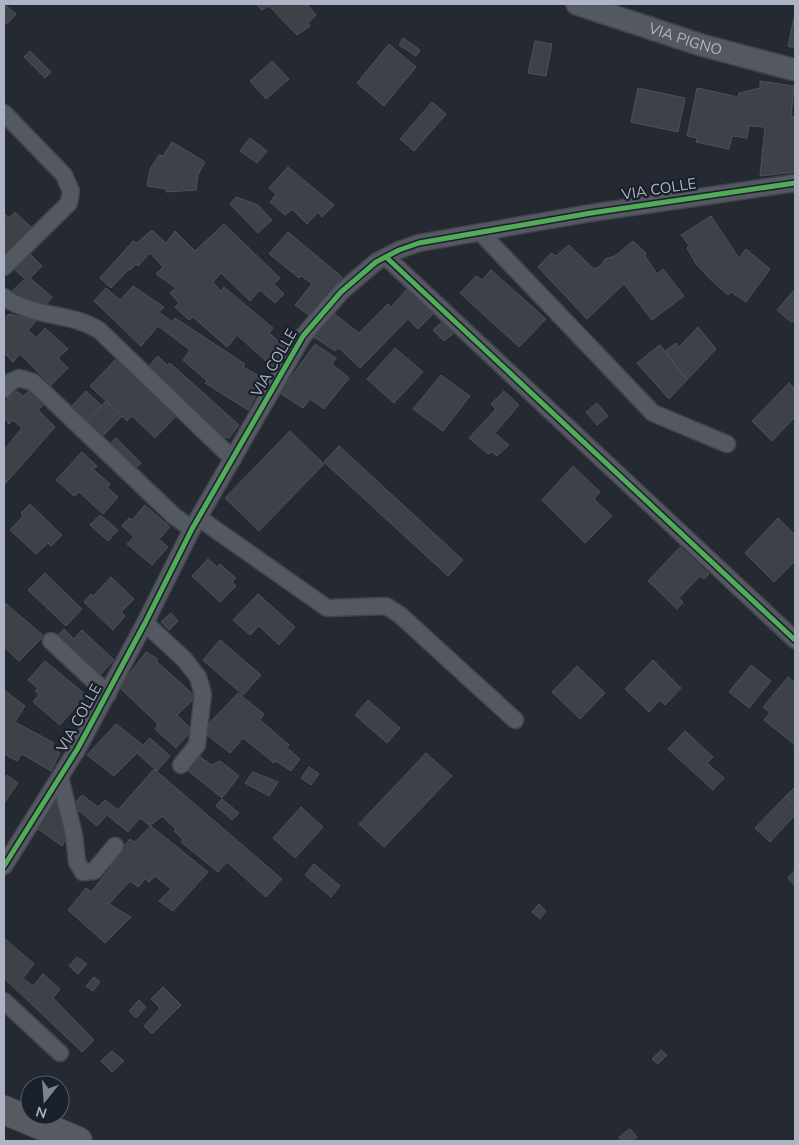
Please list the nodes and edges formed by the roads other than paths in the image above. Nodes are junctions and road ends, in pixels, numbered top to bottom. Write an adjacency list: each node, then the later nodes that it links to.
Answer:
1 (577, 4): 2 (street, VIA PIGNO)
2 (795, 70)
3 (4, 113): 7 (street)
4 (795, 183): 5 (street, VIA COLLE)
5 (480, 232): 6 (street, VIA COLLE); 10 (street)
6 (386, 257): 11 (street, VIA COLLE); 14 (street)
7 (4, 267)
8 (4, 297): 11 (street)
9 (4, 389): 12 (street)
10 (727, 444)
11 (233, 459): 12 (street, VIA COLLE)
12 (195, 523): 13 (street, VIA COLLE); 17 (street)
13 (145, 623): 16 (street, VIA COLLE); 18 (street)
14 (795, 640)
15 (51, 641): 16 (street)
16 (108, 694): 19 (street, VIA COLLE)
17 (515, 720)
18 (181, 765)
19 (60, 777): 20 (street); 21 (street, VIA COLLE)
20 (115, 846)
21 (4, 866)
22 (4, 1001): 23 (street)
23 (60, 1053)
24 (4, 1110): 25 (highway)
25 (78, 1141)

